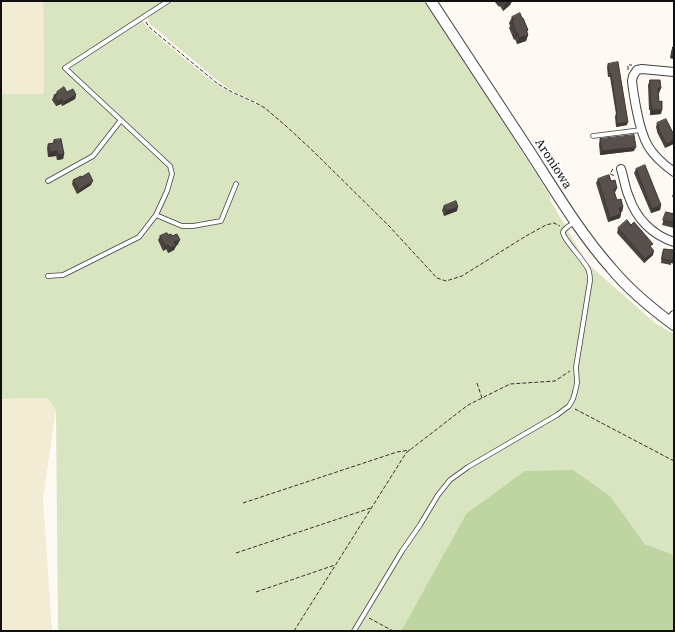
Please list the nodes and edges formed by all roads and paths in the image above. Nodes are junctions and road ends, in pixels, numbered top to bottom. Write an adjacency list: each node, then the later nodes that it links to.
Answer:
1 (168, 1): 3 (lane)
2 (431, 1): 13 (street, Aroniowa)
3 (143, 16): 5 (lane); 14 (path)
4 (674, 72): 6 (street)
5 (121, 120): 10 (lane); 12 (lane)
6 (641, 130): 7 (lane); 9 (street)
7 (593, 136)
8 (621, 169): 15 (street)
9 (674, 172)
10 (48, 181)
11 (236, 184): 12 (lane)
12 (156, 216): 16 (lane)
13 (576, 222): 14 (lane); 17 (street, Aroniowa)
14 (565, 229): 18 (lane)
15 (674, 242)
16 (48, 276)
17 (672, 320)
18 (576, 367): 20 (path); 21 (lane)
19 (476, 383): 20 (path)
20 (483, 398): 22 (path)
21 (569, 406): 23 (path); 29 (lane)
22 (410, 450): 24 (path); 25 (path)
23 (674, 461)
24 (243, 503)
25 (372, 507): 26 (path); 27 (path)
26 (236, 553)
27 (336, 565): 28 (path); 30 (path)
28 (256, 592)
29 (364, 616): 31 (lane); 32 (path)
30 (294, 631)
31 (354, 631)
32 (393, 631)

